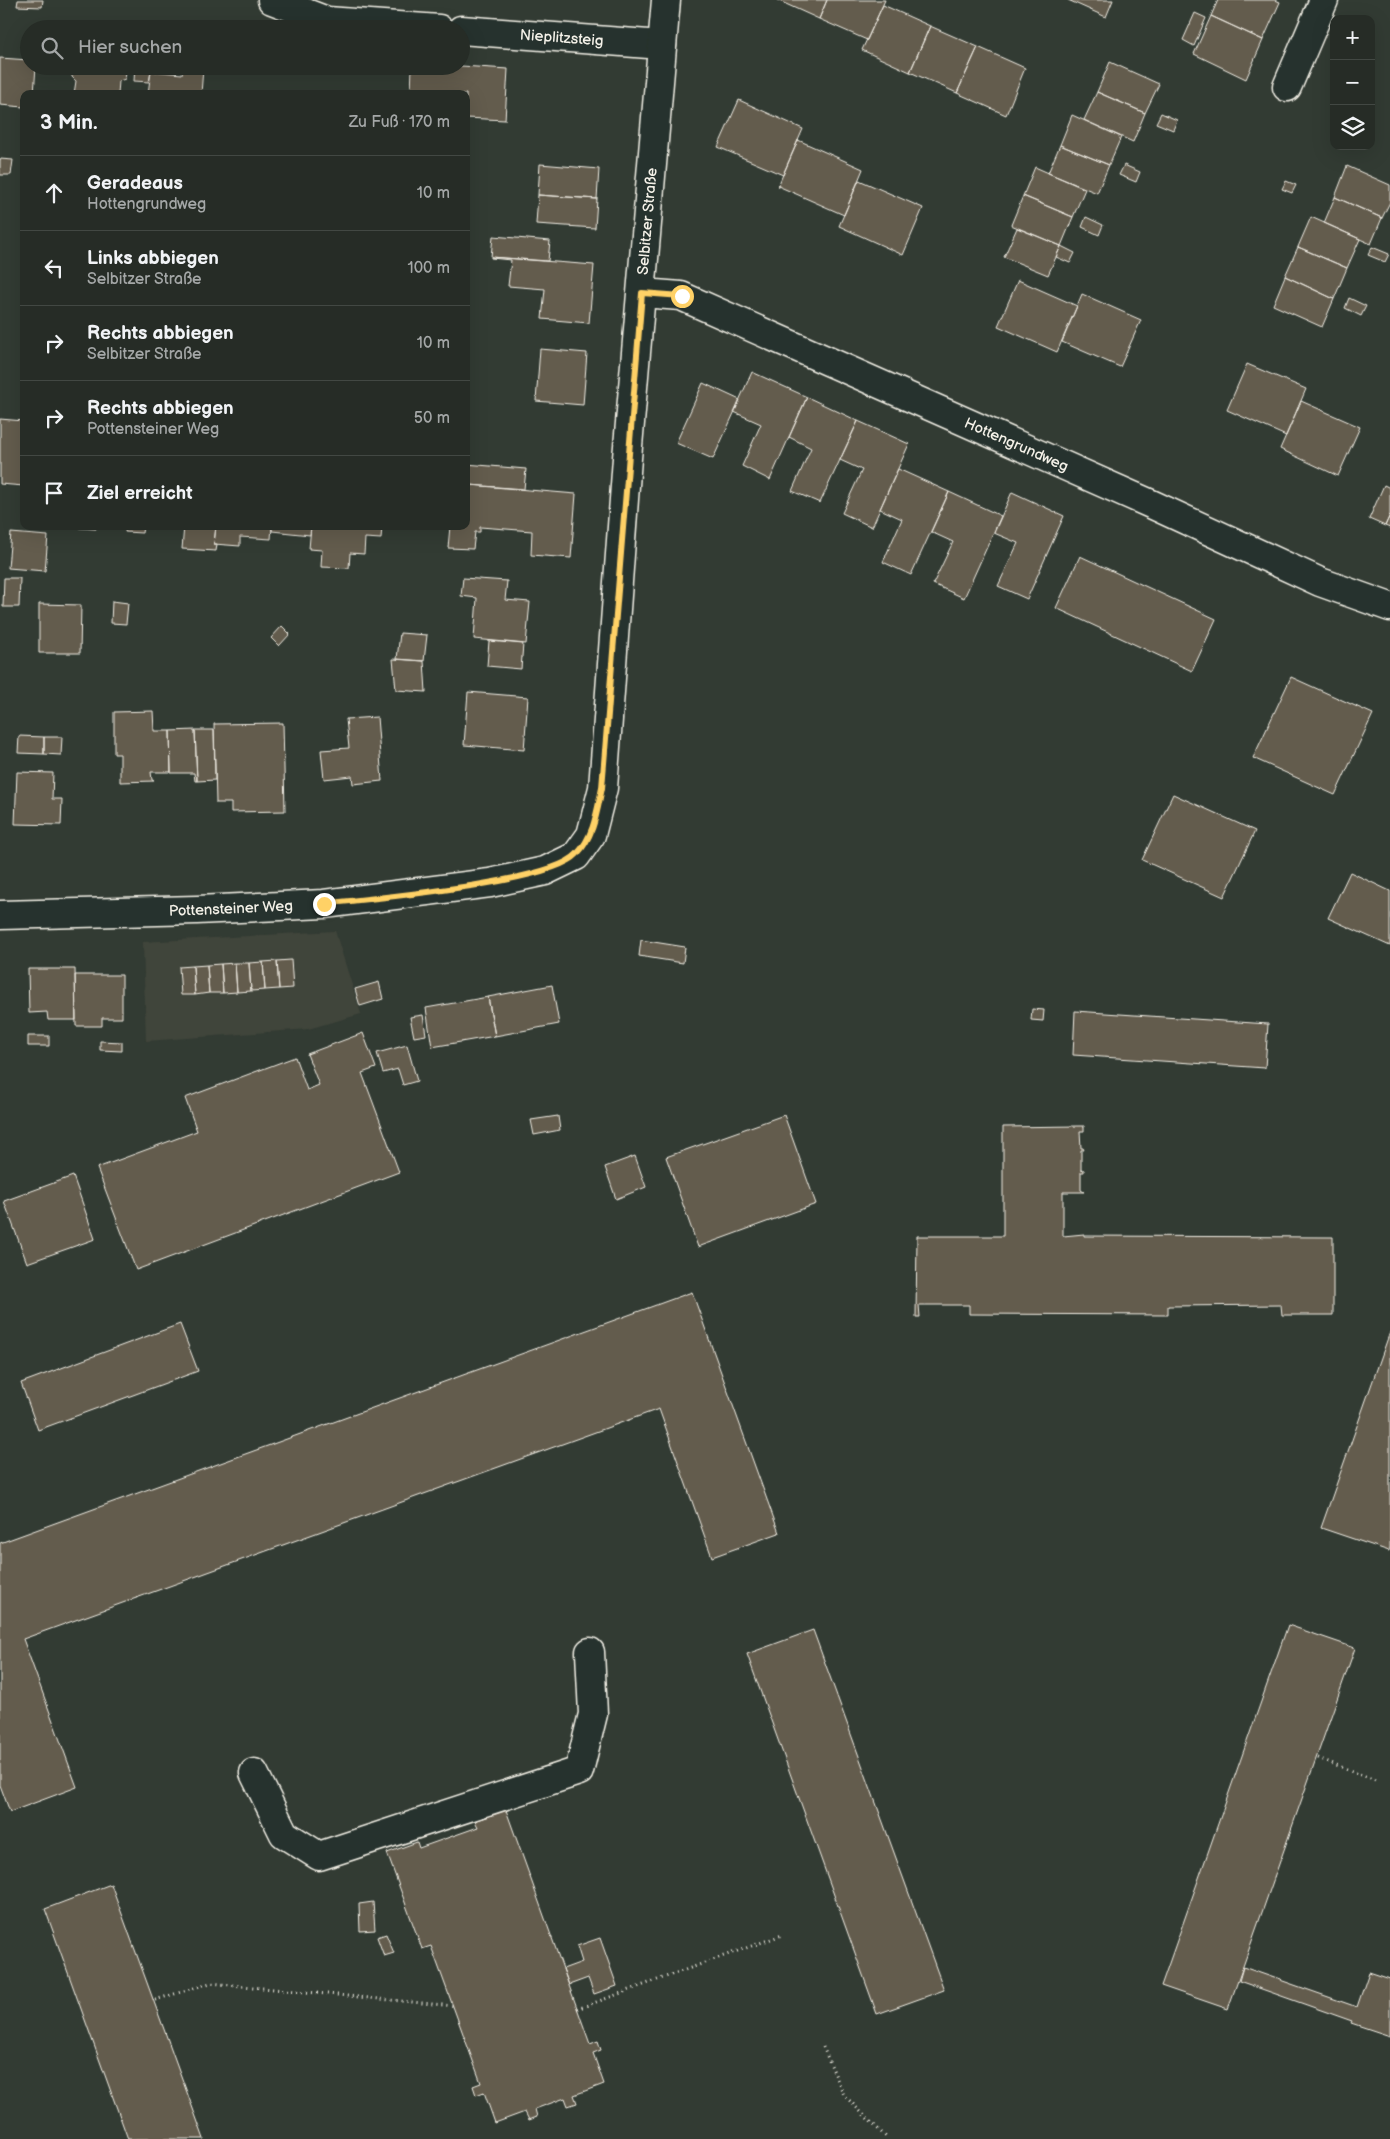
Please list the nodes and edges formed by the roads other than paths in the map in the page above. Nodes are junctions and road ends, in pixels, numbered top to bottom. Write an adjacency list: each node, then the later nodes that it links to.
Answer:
1 (272, 0): 4 (street)
2 (666, 0): 6 (street, Selbitzer Straße)
3 (1324, 0): 7 (street)
4 (324, 20)
5 (470, 31): 6 (street, Nieplitzsteig)
6 (662, 44): 8 (street, Selbitzer Straße)
7 (1287, 87)
8 (642, 293): 9 (street, Hottengrundweg); 10 (street, Selbitzer Straße)
9 (1390, 606)
10 (576, 856): 11 (street, Pottensteiner Weg)
11 (0, 915)
12 (590, 1652): 13 (street)
13 (254, 1773)

